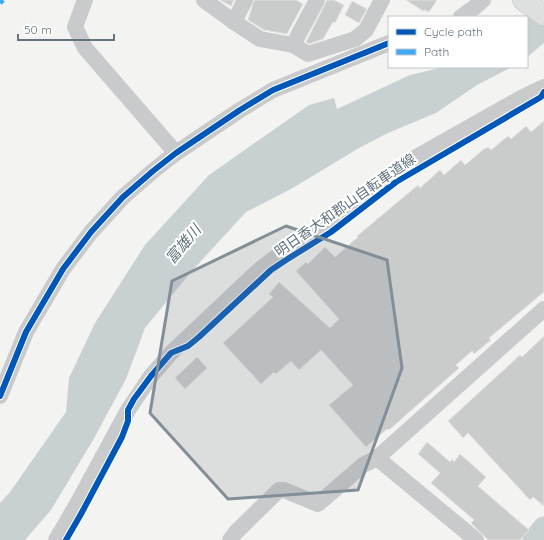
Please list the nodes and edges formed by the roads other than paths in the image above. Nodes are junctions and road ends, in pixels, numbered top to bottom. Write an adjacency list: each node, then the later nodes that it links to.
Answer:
1 (85, 0): 14 (street)
2 (204, 0): 10 (street)
3 (245, 0): 10 (street)
4 (317, 0): 12 (street)
5 (382, 0): 12 (street)
6 (483, 0): 9 (street)
7 (523, 0): 8 (main road)
8 (544, 15)
9 (462, 16)
10 (234, 22): 12 (street)
11 (388, 43): 14 (street)
12 (293, 45)
13 (544, 87): 18 (street)
14 (176, 153): 16 (street)
15 (544, 309): 17 (street)
16 (0, 396)
17 (377, 458): 19 (street); 20 (street)
18 (62, 536)
19 (230, 540)
20 (476, 540)

